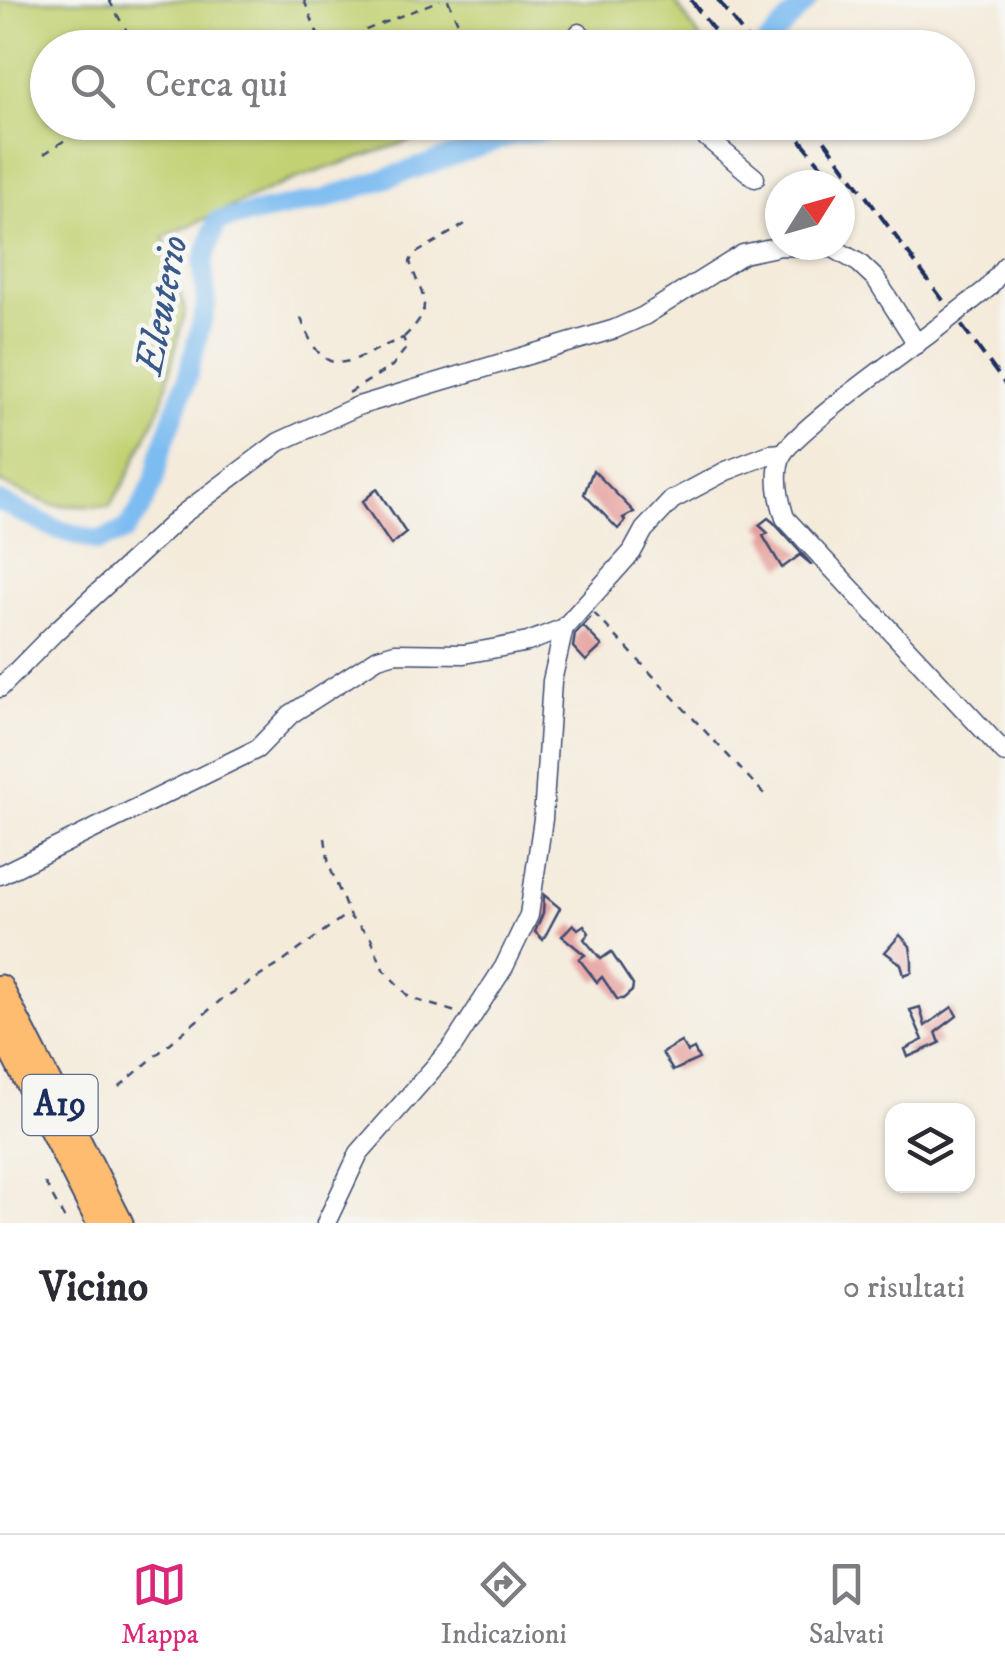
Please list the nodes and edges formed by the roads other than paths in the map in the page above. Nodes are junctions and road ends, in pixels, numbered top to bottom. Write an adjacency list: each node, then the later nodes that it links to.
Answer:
1 (710, 140): 2 (street)
2 (755, 178)
3 (1005, 266): 4 (street, bridge)
4 (916, 344): 5 (street); 7 (street)
5 (782, 453): 6 (street); 8 (street)
6 (564, 628): 9 (street); 14 (street)
7 (0, 688)
8 (1005, 753)
9 (0, 875)
10 (0, 988): 13 (highway, A19)
11 (0, 1028): 12 (highway, A19)
12 (100, 1223)
13 (120, 1223)
14 (326, 1223)

